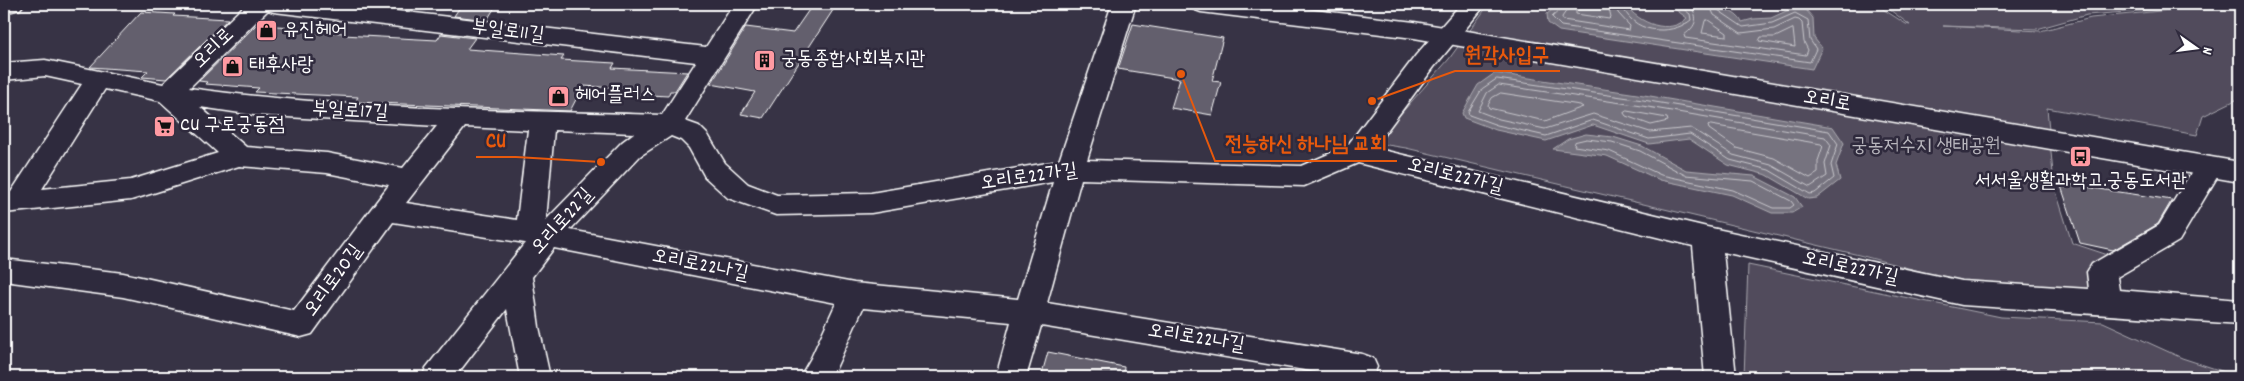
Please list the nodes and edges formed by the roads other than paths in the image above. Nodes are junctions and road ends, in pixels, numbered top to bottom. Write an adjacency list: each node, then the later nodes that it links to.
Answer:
1 (12, 4): 8 (street)
2 (260, 4): 13 (street, 오리로)
3 (274, 4): 10 (street, 부일로11길)
4 (746, 4): 10 (street, 오리로22길)
5 (1124, 4): 20 (street)
6 (1201, 4): 9 (street, 오리로)
7 (1474, 4): 9 (street)
8 (4, 5)
9 (1445, 36): 17 (street); 19 (street, 오리로)
10 (713, 56): 16 (street, 오리로22길)
11 (4, 71): 12 (street, 부일로17길)
12 (98, 79): 13 (street, 부일로17길); 23 (street)
13 (168, 94): 14 (street, 부일로17길); 18 (street)
14 (458, 118): 15 (street, 부일로17길); 22 (street, 오리로20길)
15 (542, 122): 16 (street, 부일로17길); 25 (street)
16 (669, 125): 20 (street, 오리로22가길); 25 (street, 오리로22길)
17 (1356, 153): 20 (street, 오리로22가길); 26 (street, 오리로22가길)
18 (239, 156): 22 (street); 23 (street)
19 (2209, 168): 21 (street, 오리로); 30 (street)
20 (1070, 170): 31 (street)
21 (2240, 172)
22 (409, 180): 24 (street, 오리로20길)
23 (12, 202)
24 (386, 210): 25 (street, 오리로22나길); 27 (street, 오리로20길)
25 (538, 235): 28 (street, 오리로22길); 29 (street, 오리로22나길)
26 (1707, 238): 30 (street, 오리로22가길); 38 (street)
27 (4, 270)
28 (517, 274): 34 (street, 오리로22길); 35 (street)
29 (854, 295): 31 (street, 오리로22나길); 36 (street)
30 (2105, 301): 32 (street, 오리로22가길)
31 (1030, 312): 33 (street, 오리로22나길); 37 (street)
32 (2240, 312)
33 (1362, 367)
34 (438, 377)
35 (535, 377)
36 (815, 377)
37 (1011, 377)
38 (1720, 377)

